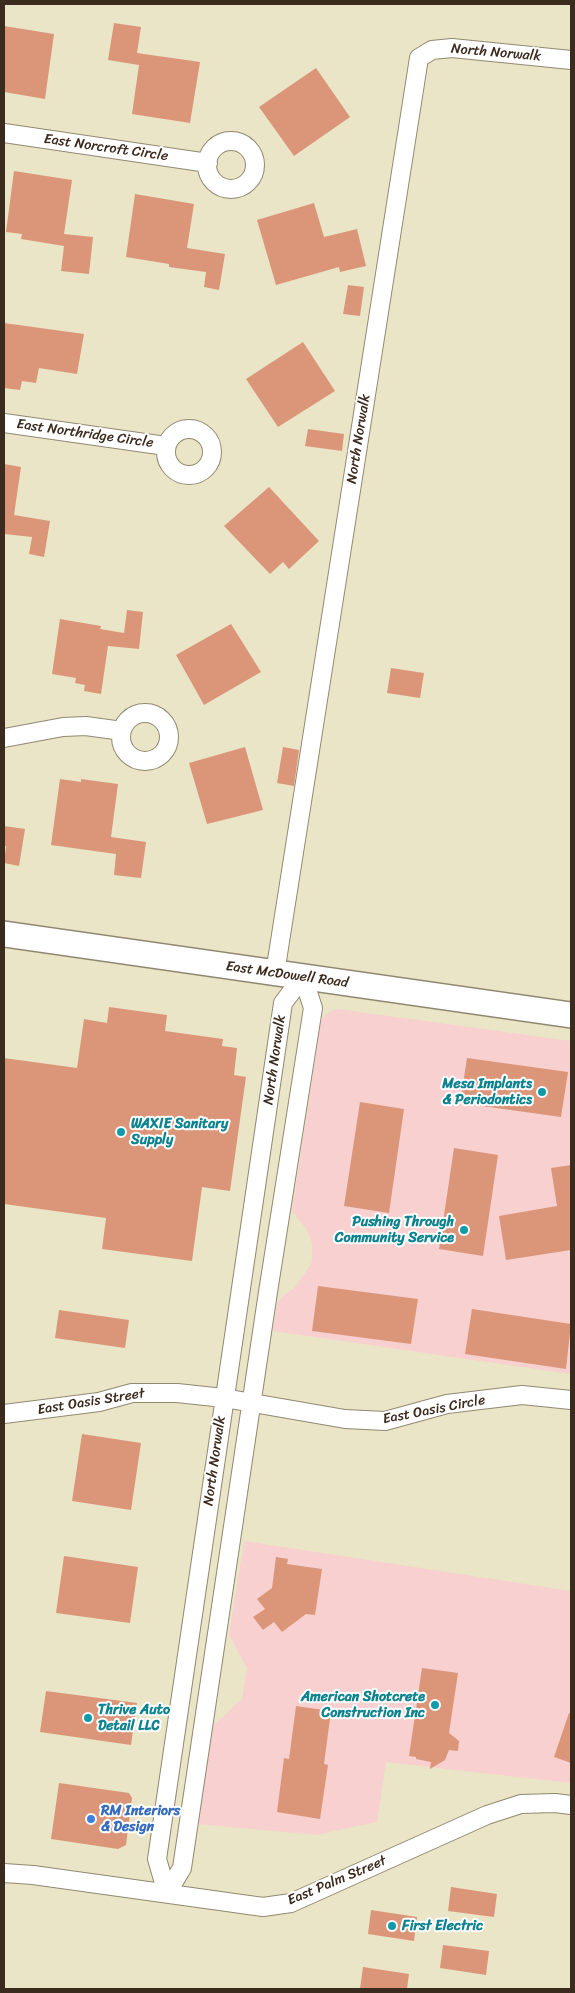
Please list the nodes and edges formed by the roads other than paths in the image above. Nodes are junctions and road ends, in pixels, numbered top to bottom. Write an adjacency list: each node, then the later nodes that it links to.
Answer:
1 (571, 60): 9 (street, North Norwalk)
2 (4, 133): 3 (street, East Norcroft Circle)
3 (208, 163)
4 (4, 422): 5 (street, East Northridge Circle)
5 (166, 446)
6 (122, 731): 7 (street)
7 (4, 738)
8 (4, 934): 9 (main road, East McDowell Road)
9 (275, 973): 10 (main road, East McDowell Road)
10 (304, 977): 11 (main road, East McDowell Road); 13 (street, North Norwalk); 13 (street, North Norwalk)
11 (571, 1015)
12 (571, 1400): 13 (street, East Oasis Circle)
13 (238, 1401): 14 (street, East Oasis Street); 15 (street, North Norwalk); 16 (street, North Norwalk)
14 (4, 1414)
15 (185, 1674): 16 (street); 19 (street, North Norwalk)
16 (211, 1676): 19 (street, North Norwalk)
17 (571, 1806): 19 (street, East Palm Street)
18 (4, 1874): 19 (street, East Palm Street)
19 (167, 1893)

